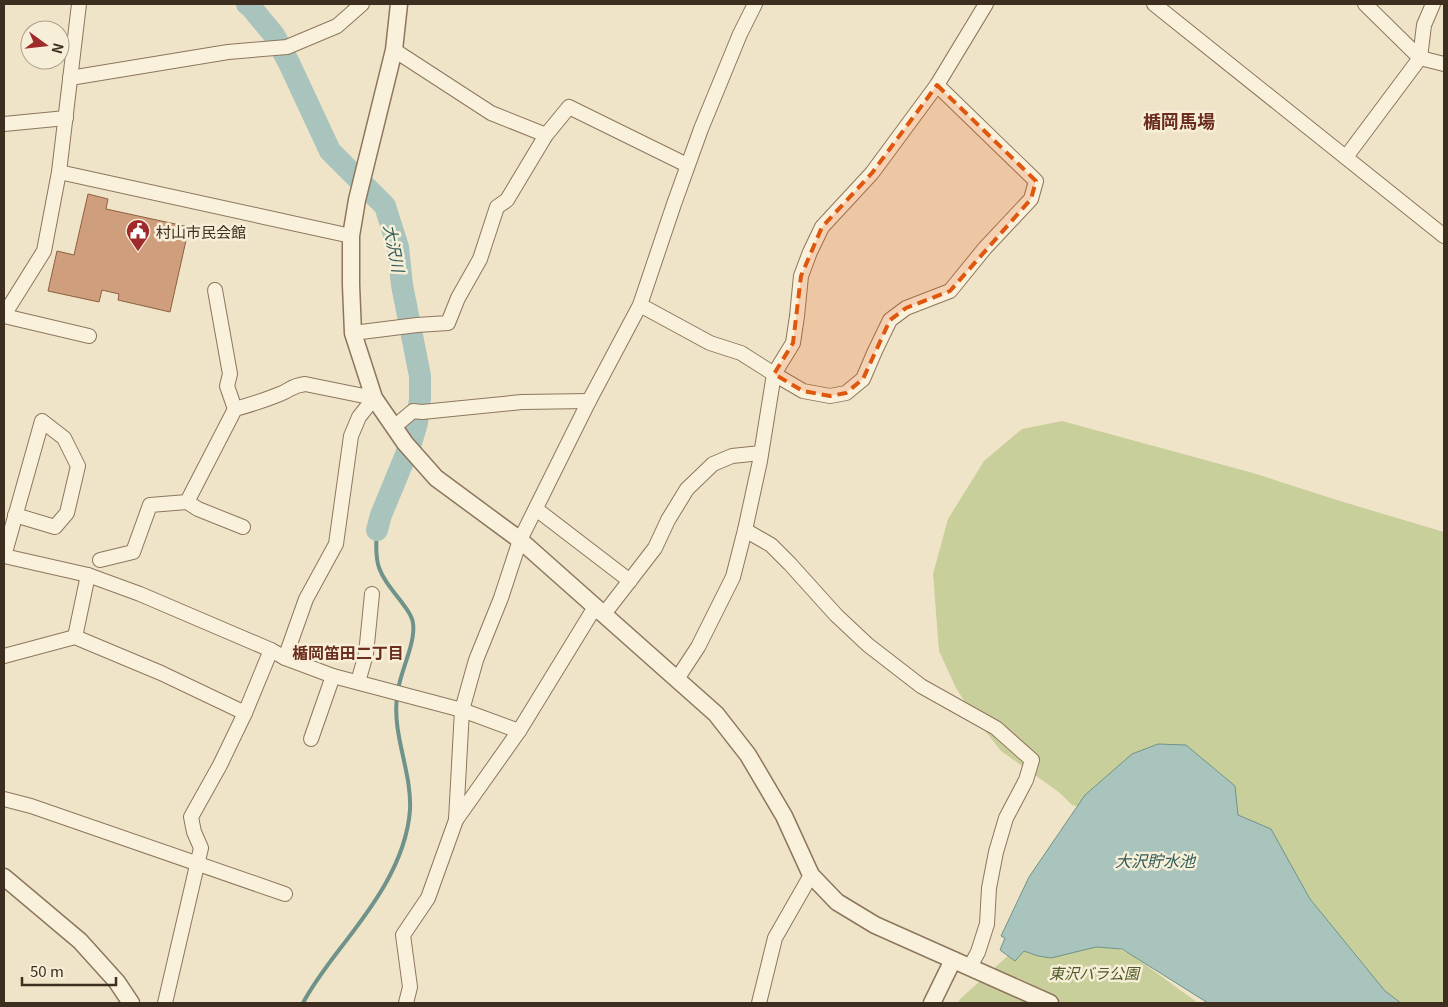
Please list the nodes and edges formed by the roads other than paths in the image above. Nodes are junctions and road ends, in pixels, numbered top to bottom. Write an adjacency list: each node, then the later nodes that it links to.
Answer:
1 (81, 4): 12 (street)
2 (362, 4): 12 (street)
3 (399, 4): 9 (street)
4 (755, 4): 18 (street)
5 (986, 4): 13 (street)
6 (1154, 4): 17 (street)
7 (1365, 4): 10 (street)
8 (1433, 4): 10 (street)
9 (394, 50): 16 (street); 20 (street)
10 (1420, 58): 11 (street); 17 (street)
11 (1444, 64)
12 (70, 78): 14 (street)
13 (937, 85): 27 (street); 27 (street)
14 (66, 118): 15 (street); 19 (street)
15 (4, 124)
16 (546, 135): 18 (street); 25 (street)
17 (1346, 157): 21 (street)
18 (688, 165): 23 (street)
19 (59, 172): 20 (street); 24 (street)
20 (351, 236): 25 (street)
21 (1444, 236)
22 (215, 290): 30 (street)
23 (640, 305): 27 (street); 29 (street)
24 (4, 315): 26 (street)
25 (354, 333): 28 (street)
26 (89, 336)
27 (774, 374): 32 (street)
28 (374, 398): 30 (street); 31 (street); 48 (street)
29 (589, 401): 31 (street); 34 (street)
30 (235, 409): 33 (street)
31 (394, 427): 38 (street)
32 (760, 453): 37 (street); 42 (street)
33 (188, 502): 36 (street); 40 (street)
34 (536, 509): 38 (street); 42 (street)
35 (15, 515): 35 (street); 39 (street)
36 (243, 527)
37 (745, 530): 50 (street); 63 (street)
38 (520, 540): 44 (street); 52 (street)
39 (4, 556): 41 (street)
40 (100, 560)
41 (88, 576): 45 (street); 46 (street)
42 (630, 580): 44 (street)
43 (372, 594): 51 (street)
44 (599, 610): 50 (street); 54 (street)
45 (75, 637): 47 (street); 53 (street)
46 (271, 650): 48 (street); 53 (street)
47 (4, 656)
48 (284, 658): 49 (street)
49 (334, 676): 51 (street); 55 (street)
50 (677, 679): 59 (street)
51 (358, 682): 52 (street)
52 (462, 710): 54 (street); 57 (street)
53 (245, 714): 58 (street)
54 (519, 731): 57 (street)
55 (311, 739)
56 (4, 798): 58 (street)
57 (456, 820): 66 (street)
58 (198, 864): 61 (street); 65 (street)
59 (812, 875): 62 (street); 67 (street)
60 (4, 877): 64 (street)
61 (285, 894)
62 (953, 960): 63 (street); 68 (street)
63 (970, 967): 69 (street)
64 (131, 1003)
65 (165, 1003)
66 (406, 1003)
67 (759, 1003)
68 (932, 1003)
69 (1050, 1003)

